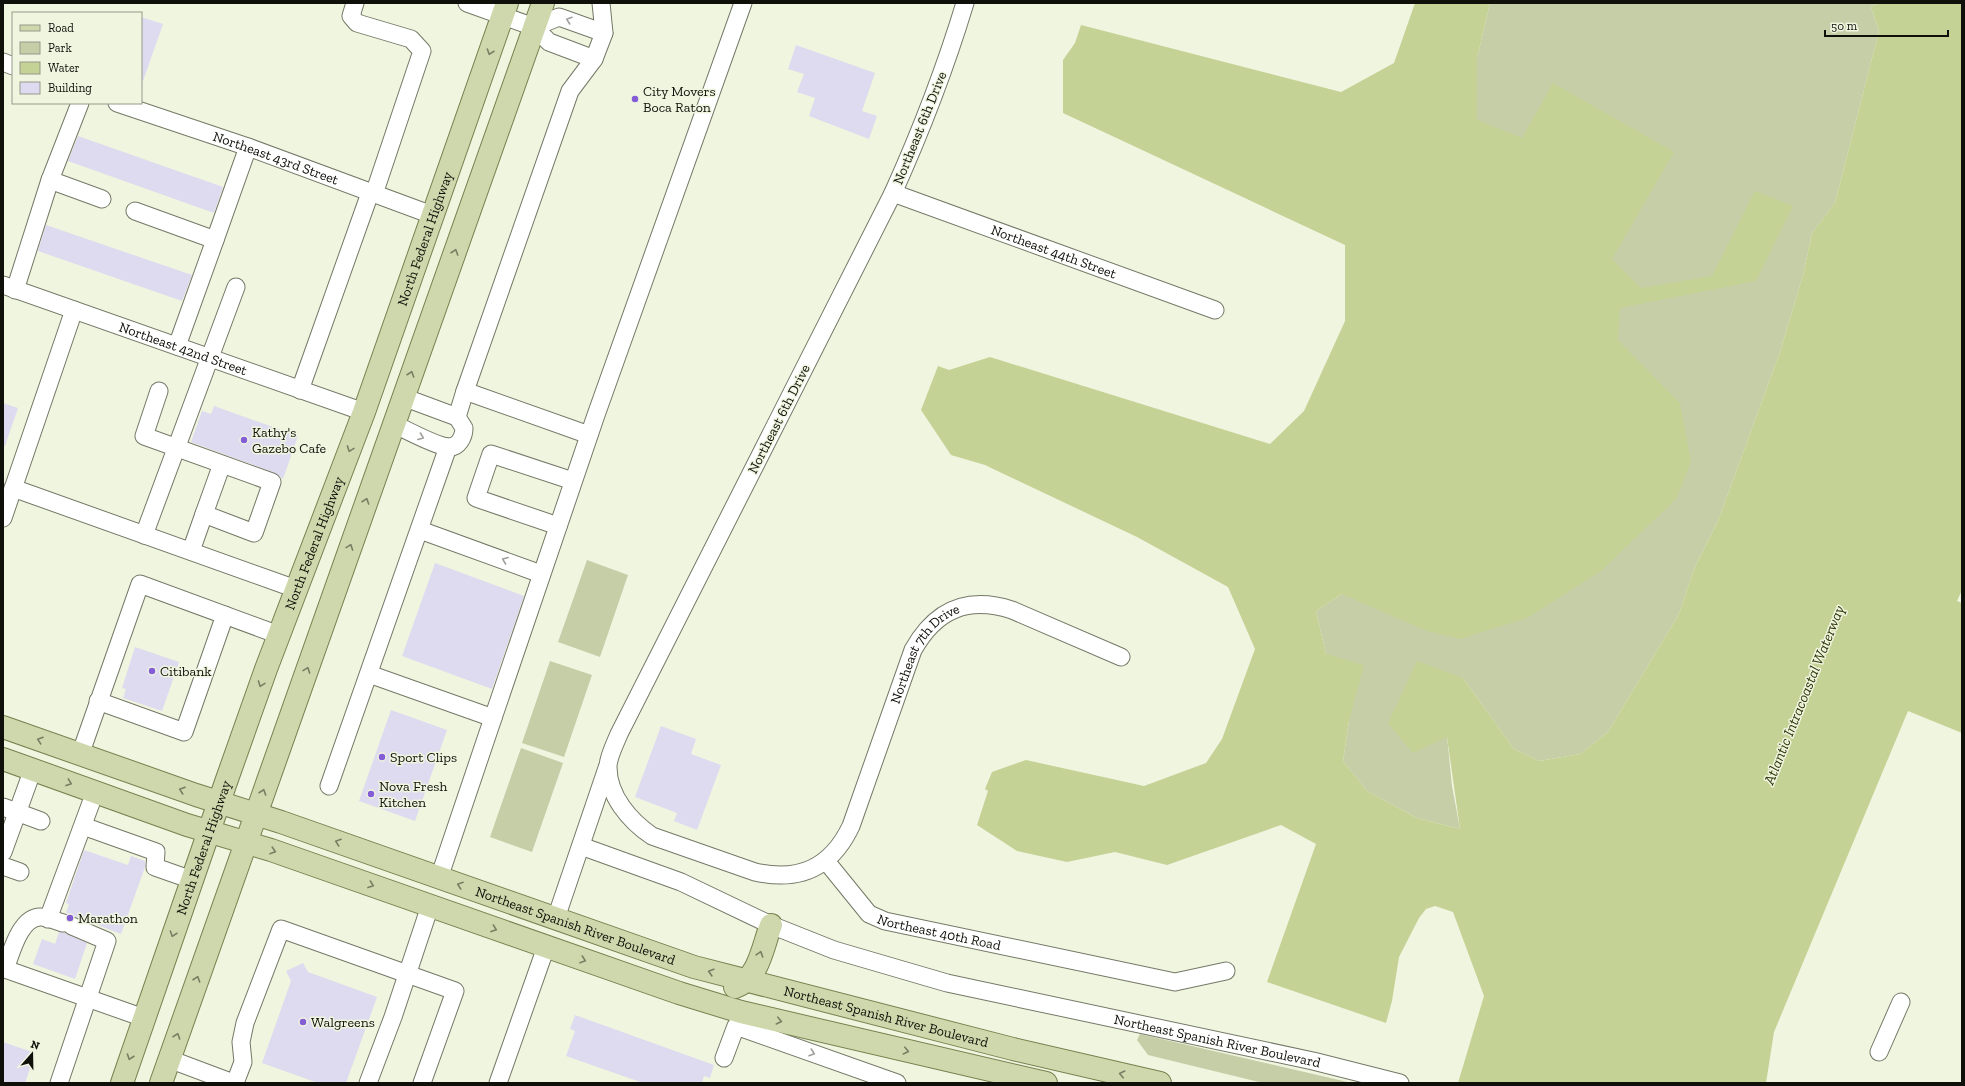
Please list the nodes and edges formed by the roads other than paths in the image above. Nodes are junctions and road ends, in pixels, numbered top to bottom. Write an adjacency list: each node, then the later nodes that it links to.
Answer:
1 (355, 3): 16 (street)
2 (467, 3): 7 (street)
3 (543, 3): 8 (main road)
4 (601, 3): 9 (street)
5 (743, 3): 35 (street)
6 (965, 3): 15 (street, Northeast 6th Drive)
7 (505, 9): 8 (street); 19 (main road, North Federal Highway, one-way to 19)
8 (534, 27): 9 (street, one-way to 8); 10 (street); 31 (main road, one-way to 8)
9 (604, 33): 10 (street)
10 (594, 59): 30 (street)
11 (80, 104): 14 (street)
12 (121, 104): 13 (street, Northeast 43rd Street)
13 (248, 147): 16 (street, Northeast 43rd Street); 20 (street)
14 (50, 180): 17 (street); 21 (street)
15 (893, 193): 24 (street, Northeast 44th Street); 59 (street, Northeast 6th Drive)
16 (372, 194): 19 (street, Northeast 43rd Street); 29 (street)
17 (102, 199)
18 (135, 211): 20 (street)
19 (432, 215): 26 (main road, North Federal Highway)
20 (215, 240): 25 (street)
21 (9, 287): 23 (street, Northeast 42nd Street)
22 (236, 287): 27 (street)
23 (74, 310): 25 (street, Northeast 42nd Street); 41 (street)
24 (1215, 310)
25 (177, 346): 27 (street, Northeast 42nd Street)
26 (383, 356): 32 (main road, North Federal Highway); 34 (main road)
27 (210, 358): 29 (street, Northeast 42nd Street); 37 (street)
28 (159, 390): 37 (street)
29 (300, 390): 32 (street, Northeast 42nd Street)
30 (465, 391): 33 (street); 35 (street)
31 (403, 397): 33 (street); 34 (main road)
32 (364, 412): 39 (main road); 49 (main road, North Federal Highway, one-way to 49)
33 (457, 417): 36 (street)
34 (394, 424): 36 (street, one-way to 36); 39 (main road)
35 (589, 435): 40 (street)
36 (448, 447): 45 (street)
37 (177, 448): 38 (street); 46 (street)
38 (222, 464): 42 (street); 42 (street)
39 (374, 480): 65 (main road, one-way to 39)
40 (573, 481): 44 (street); 44 (street)
41 (13, 488): 43 (street); 46 (street)
42 (204, 514): 47 (street)
43 (3, 518)
44 (558, 526): 48 (street)
45 (420, 530): 48 (street, one-way to 45); 53 (street)
46 (144, 535): 47 (street)
47 (191, 551): 49 (street)
48 (541, 574): 55 (street)
49 (296, 589): 51 (main road, North Federal Highway)
50 (225, 615): 51 (street); 54 (street); 54 (street)
51 (279, 634): 63 (main road, North Federal Highway, one-way to 63)
52 (1121, 657): 72 (street, Northeast 7th Drive)
53 (369, 674): 55 (street); 61 (street)
54 (98, 702): 57 (street)
55 (493, 718): 75 (street)
56 (3, 727): 57 (main road, Northeast Spanish River Boulevard, one-way to 56)
57 (80, 755): 63 (main road, Northeast Spanish River Boulevard, one-way to 57)
58 (3, 759): 60 (main road, Northeast Spanish River Boulevard)
59 (608, 766): 70 (street); 72 (street, Northeast 6th Drive)
60 (33, 769): 62 (main road, Northeast Spanish River Boulevard, one-way to 62); 64 (street)
61 (329, 786)
62 (95, 792): 67 (street); 68 (main road, Northeast Spanish River Boulevard)
63 (219, 802): 65 (main road, Northeast Spanish River Boulevard); 68 (main road, North Federal Highway)
64 (10, 810): 66 (street); 71 (street)
65 (256, 814): 69 (main road); 75 (main road, Northeast Spanish River Boulevard, one-way to 65)
66 (41, 821)
67 (83, 826): 76 (street); 79 (street)
68 (209, 831): 69 (main road, Northeast Spanish River Boulevard); 76 (main road, North Federal Highway)
69 (245, 842): 77 (main road, Northeast Spanish River Boulevard, one-way to 77); 94 (main road, one-way to 69)
70 (581, 846): 78 (street); 80 (street, Northeast Spanish River Boulevard)
71 (3, 852)
72 (826, 861): 83 (street, Northeast 40th Road)
73 (3, 866): 74 (street)
74 (20, 872)
75 (439, 878): 78 (main road, Northeast Spanish River Boulevard, one-way to 75)
76 (192, 880): 90 (main road, North Federal Highway, one-way to 90)
77 (430, 906): 81 (main road, Northeast Spanish River Boulevard, one-way to 81); 84 (street)
78 (556, 918): 86 (main road, Northeast Spanish River Boulevard, one-way to 78)
79 (61, 922): 82 (street); 87 (street)
80 (771, 925): 86 (main road, one-way to 80); 105 (street, Northeast Spanish River Boulevard)
81 (546, 947): 85 (main road, Northeast Spanish River Boulevard, one-way to 85); 101 (street)
82 (4, 969): 87 (street)
83 (1226, 971)
84 (408, 974): 98 (street); 99 (street); 100 (street)
85 (632, 978): 86 (main road); 91 (main road, Northeast Spanish River Boulevard)
86 (746, 981): 89 (main road, Northeast Spanish River Boulevard)
87 (88, 999): 90 (street); 95 (street)
88 (1901, 1002): 92 (street)
89 (885, 1016): 91 (main road); 104 (main road, Northeast Spanish River Boulevard, one-way to 89)
90 (144, 1018): 96 (main road, North Federal Highway, one-way to 96)
91 (738, 1019): 93 (street); 102 (street, Northeast Spanish River Boulevard, one-way to 102); 103 (main road, Northeast Spanish River Boulevard, one-way to 103)
92 (1879, 1052)
93 (724, 1058)
94 (169, 1059): 97 (main road); 98 (street)
95 (59, 1083)
96 (122, 1083)
97 (161, 1083)
98 (234, 1083)
99 (368, 1083)
100 (422, 1083)
101 (498, 1083)
102 (897, 1083)
103 (1046, 1083)
104 (1160, 1083)
105 (1400, 1083)

